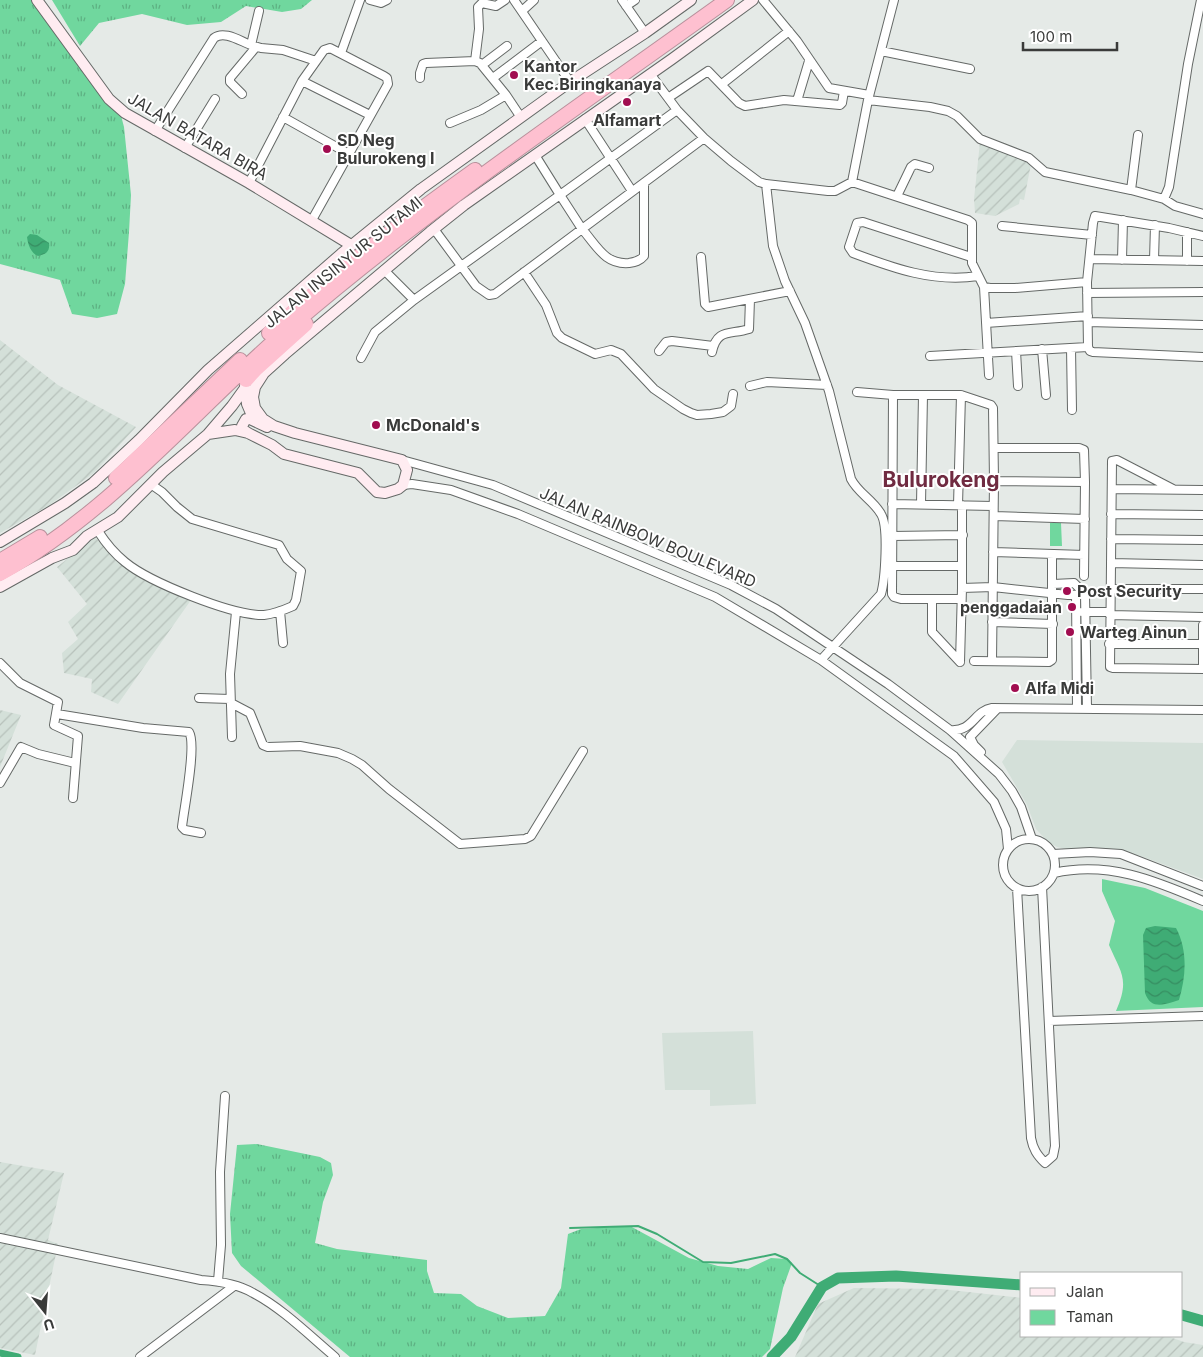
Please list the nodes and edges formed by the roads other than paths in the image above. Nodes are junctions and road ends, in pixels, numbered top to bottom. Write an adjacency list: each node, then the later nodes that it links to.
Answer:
1 (37, 0): 49 (street, JALAN BATARA BIRA)
2 (360, 0): 25 (street)
3 (370, 0): 4 (street)
4 (387, 0)
5 (505, 0): 28 (street)
6 (514, 0): 18 (street)
7 (534, 0): 18 (street)
8 (635, 0): 16 (street)
9 (691, 0): 20 (street)
10 (713, 0): 150 (highway, JALAN INSINYUR SUTAMI)
11 (727, 0): 67 (highway, JALAN INSINYUR SUTAMI)
12 (753, 0): 30 (street)
13 (764, 0): 19 (street)
14 (894, 0): 24 (street)
15 (1201, 0): 65 (street)
16 (624, 3): 20 (street)
17 (259, 11): 22 (street)
18 (522, 11): 21 (street)
19 (789, 31): 27 (street); 35 (street)
20 (645, 33): 34 (street)
21 (542, 41): 32 (street); 34 (street)
22 (254, 46): 26 (street); 37 (street); 49 (street)
23 (507, 46): 28 (street)
24 (880, 50): 29 (street); 40 (street)
25 (341, 53): 26 (street); 44 (street)
26 (316, 61): 33 (street)
27 (809, 61): 36 (street); 42 (street)
28 (478, 63): 31 (street); 32 (street)
29 (970, 69)
30 (650, 75): 39 (street); 47 (street)
31 (420, 78)
32 (493, 78): 38 (street)
33 (302, 81): 44 (street); 46 (street)
34 (570, 82): 45 (street)
35 (722, 84): 39 (street); 42 (street)
36 (844, 91): 40 (street); 42 (street)
37 (242, 94)
38 (506, 95): 45 (street); 48 (street)
39 (668, 98): 43 (street)
40 (868, 98): 57 (street); 61 (street)
41 (215, 99): 52 (street)
42 (797, 101)
43 (677, 110): 51 (street); 55 (street)
44 (370, 116): 53 (street)
45 (520, 116): 77 (street)
46 (283, 117): 53 (street); 58 (street)
47 (585, 119): 54 (street); 55 (street)
48 (450, 123)
49 (155, 131): 52 (street, JALAN BATARA BIRA)
50 (1138, 136): 61 (street)
51 (704, 138): 59 (street); 60 (street)
52 (185, 148): 58 (street, JALAN BATARA BIRA)
53 (349, 154): 68 (street)
54 (535, 155): 63 (street); 72 (street)
55 (609, 159): 62 (street); 63 (street)
56 (929, 168): 64 (street)
57 (852, 182): 60 (street); 64 (street)
58 (249, 183): 68 (street, JALAN BATARA BIRA)
59 (644, 183): 62 (street); 73 (street)
60 (766, 184): 91 (street)
61 (1131, 190): 65 (street)
62 (632, 192): 73 (street)
63 (560, 195): 73 (street); 85 (street)
64 (897, 196): 79 (street)
65 (1164, 199): 66 (street)
66 (1203, 214)
67 (428, 215): 109 (highway); 155 (highway, JALAN INSINYUR SUTAMI)
68 (312, 220): 77 (street, JALAN BATARA BIRA)
69 (1123, 220): 71 (street); 75 (street); 81 (street)
70 (1002, 226): 75 (street)
71 (1155, 226): 74 (street); 82 (street)
72 (434, 229): 85 (street); 86 (street)
73 (582, 229): 87 (street)
74 (1187, 232): 76 (street); 83 (street)
75 (1092, 235): 80 (street)
76 (1203, 236)
77 (351, 245): 146 (street)
78 (700, 257): 94 (street)
79 (971, 258): 88 (street); 88 (street)
80 (1090, 259): 81 (street); 89 (street)
81 (1122, 260): 82 (street)
82 (1154, 260): 83 (street)
83 (1187, 261): 84 (street)
84 (1203, 261)
85 (461, 266): 87 (street); 95 (street)
86 (384, 270): 95 (street); 123 (street)
87 (524, 272): 114 (street)
88 (978, 276): 90 (street)
89 (1086, 282): 90 (street); 92 (street)
90 (984, 287): 97 (street)
91 (790, 291): 94 (street); 110 (street)
92 (1087, 292): 93 (street); 96 (street)
93 (1203, 292)
94 (750, 299): 102 (street)
95 (414, 300): 107 (street)
96 (1088, 319): 97 (street); 98 (street); 99 (street)
97 (986, 323): 104 (street)
98 (1203, 325)
99 (1088, 346): 100 (street); 106 (street)
100 (1071, 348): 101 (street); 119 (street)
101 (1042, 349): 103 (street); 115 (street)
102 (660, 351)
103 (1016, 351): 104 (street); 112 (street)
104 (987, 353): 105 (street); 108 (street)
105 (930, 356)
106 (1203, 357)
107 (361, 358)
108 (989, 375)
109 (245, 384): 120 (street); 122 (street)
110 (827, 385): 111 (street); 180 (street)
111 (750, 386)
112 (1018, 386)
113 (857, 392): 116 (street)
114 (733, 394)
115 (1046, 394)
116 (893, 395): 117 (street); 133 (street)
117 (923, 395): 118 (street); 134 (street)
118 (961, 395): 124 (street); 135 (street)
119 (1072, 410)
120 (255, 421): 121 (street); 123 (street)
121 (248, 433): 122 (street); 128 (street)
122 (208, 434): 129 (street)
123 (295, 434): 125 (street)
124 (994, 448): 126 (street); 127 (street)
125 (402, 460): 128 (street); 180 (street, JALAN RAINBOW BOULEVARD)
126 (994, 481): 127 (street); 136 (street)
127 (1085, 482): 140 (street)
128 (403, 484): 183 (street, JALAN RAINBOW BOULEVARD)
129 (152, 485): 141 (street); 168 (street)
130 (1112, 489): 131 (street); 131 (street); 137 (street)
131 (1173, 489): 132 (street)
132 (1203, 490)
133 (892, 500): 134 (street); 143 (street)
134 (921, 504): 135 (street)
135 (960, 505): 136 (street); 142 (street)
136 (993, 506): 139 (street)
137 (1111, 514): 138 (street); 144 (street)
138 (1203, 515)
139 (994, 516): 140 (street); 147 (street)
140 (1085, 519): 149 (street)
141 (98, 531): 158 (street); 169 (street)
142 (963, 535): 143 (street); 154 (street)
143 (892, 536): 153 (street)
144 (1111, 539): 145 (street); 151 (street)
145 (1203, 540)
146 (0, 542)
147 (993, 552): 148 (street); 159 (street)
148 (1052, 554): 149 (street); 157 (street)
149 (1084, 555): 156 (street)
150 (0, 561)
151 (1111, 563): 152 (street); 161 (street)
152 (1203, 565)
153 (892, 566): 154 (street); 166 (street)
154 (961, 566): 160 (street)
155 (0, 574)
156 (1084, 576)
157 (1053, 584): 163 (street); 164 (street)
158 (0, 587)
159 (993, 587): 160 (street); 163 (street); 174 (street)
160 (962, 588): 167 (street)
161 (1111, 589): 162 (street); 172 (street)
162 (1203, 589)
163 (1052, 593): 165 (street); 175 (street)
164 (1085, 594): 165 (street); 171 (street)
165 (1076, 595): 170 (street)
166 (932, 599): 167 (street); 167 (street)
167 (961, 599)
168 (280, 611): 169 (street); 177 (street)
169 (236, 612): 191 (street)
170 (1076, 612): 171 (street); 181 (street)
171 (1085, 612): 172 (street); 182 (street)
172 (1110, 613): 173 (street); 178 (street)
173 (1203, 617)
174 (992, 622): 175 (street); 185 (street)
175 (1053, 624): 185 (street)
176 (1203, 625): 179 (street)
177 (283, 643)
178 (1109, 644): 179 (street); 187 (street)
179 (1203, 644): 187 (street)
180 (832, 646): 183 (street); 197 (street, JALAN RAINBOW BOULEVARD)
181 (1076, 646): 182 (street); 188 (street)
182 (1086, 646): 189 (street)
183 (821, 660): 206 (street, JALAN RAINBOW BOULEVARD)
184 (974, 661): 185 (street)
185 (992, 661)
186 (0, 663): 196 (street)
187 (1203, 669)
188 (1077, 672): 189 (street); 192 (street)
189 (1086, 672): 193 (street)
190 (199, 698): 191 (street)
191 (231, 701): 198 (street); 199 (street)
192 (1077, 708): 193 (street); 194 (street)
193 (1087, 708): 195 (street)
194 (997, 709): 197 (street); 201 (street)
195 (1203, 710)
196 (57, 714): 200 (street); 204 (street)
197 (950, 730): 201 (street, JALAN RAINBOW BOULEVARD)
198 (232, 737)
199 (584, 751)
200 (75, 763): 202 (street); 203 (street)
201 (999, 774): 205 (street, JALAN RAINBOW BOULEVARD)
202 (0, 784)
203 (73, 798)
204 (201, 833)
205 (1032, 839): 206 (street); 207 (street)
206 (1008, 849): 211 (street)
207 (1053, 854): 208 (street); 209 (street)
208 (1054, 873): 210 (street); 212 (street)
209 (1203, 886)
210 (1042, 887): 211 (street); 214 (street)
211 (1017, 888): 214 (street)
212 (1203, 901)
213 (1203, 1016): 214 (street)
214 (1049, 1021)
215 (225, 1096): 217 (street)
216 (0, 1238): 217 (street)
217 (218, 1281): 218 (street)
218 (234, 1286): 219 (street); 220 (street)
219 (140, 1357)
220 (335, 1357)

